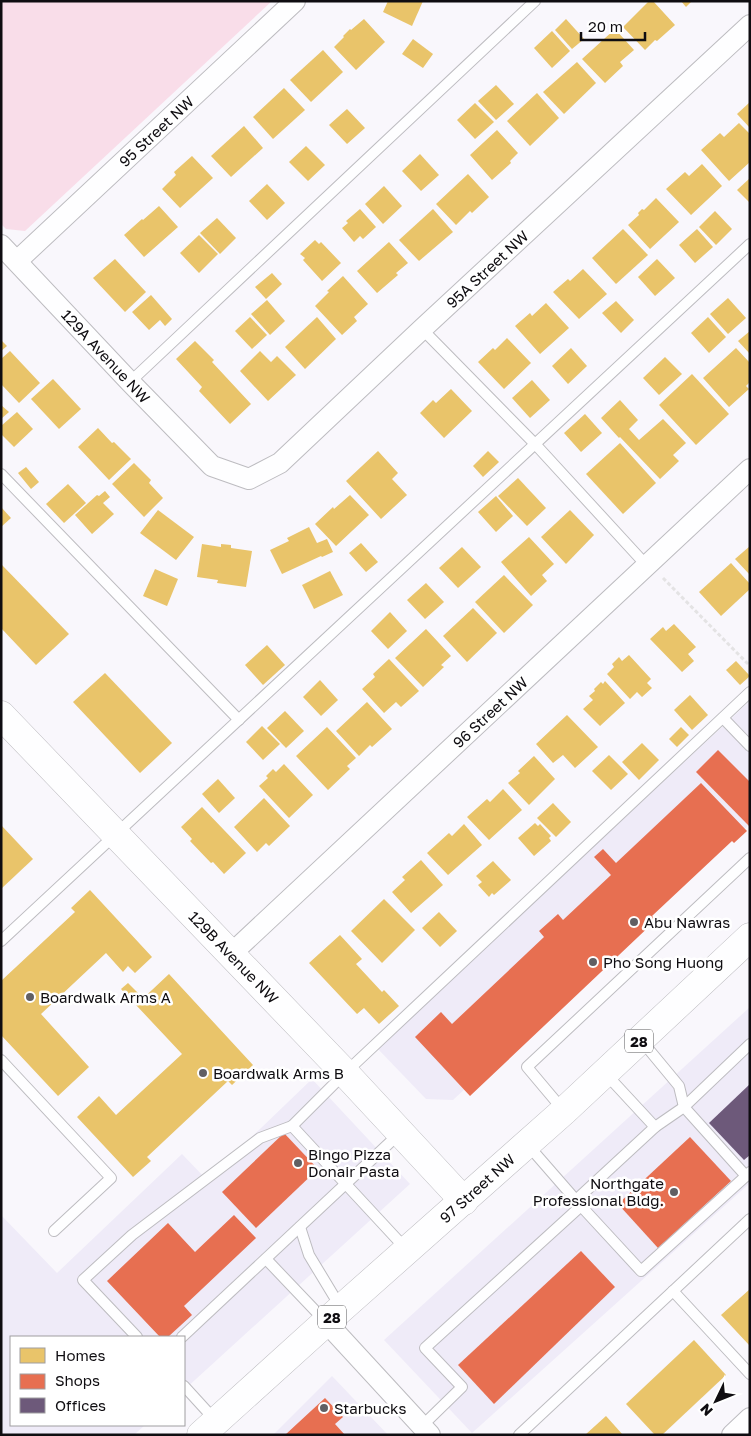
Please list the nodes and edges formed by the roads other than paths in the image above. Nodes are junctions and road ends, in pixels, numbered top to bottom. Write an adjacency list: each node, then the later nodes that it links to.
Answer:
1 (295, 1): 6 (street, 95 Street NW)
2 (535, 1): 8 (lane)
3 (750, 25): 7 (street, 95A Street NW)
4 (750, 244): 9 (lane)
5 (1, 245): 6 (street, 129A Avenue NW)
6 (17, 261): 8 (street, 129A Avenue NW)
7 (422, 329): 9 (lane); 10 (street, 95A Street NW)
8 (130, 382): 10 (street, 129A Avenue NW)
9 (536, 445): 13 (lane); 17 (lane)
10 (212, 466)
11 (750, 469): 13 (street, 96 Street NW)
12 (1, 474): 17 (lane)
13 (647, 566): 23 (street, 96 Street NW)
14 (750, 692): 15 (lane)
15 (723, 718): 18 (lane); 27 (lane)
16 (3, 719): 19 (main road, 129B Avenue NW)
17 (239, 720): 19 (lane)
18 (750, 746)
19 (116, 834): 22 (lane); 23 (main road, 129B Avenue NW)
20 (750, 858): 30 (lane)
21 (750, 937): 24 (main road, 97 Street NW / 28)
22 (1, 941)
23 (231, 954): 27 (main road, 129B Avenue NW)
24 (640, 1040): 28 (main road, 97 Street NW / 28); 29 (lane)
25 (750, 1044): 29 (lane)
26 (1, 1060): 41 (lane)
27 (345, 1073): 31 (lane); 33 (main road, 129B Avenue NW)
28 (605, 1073): 30 (main road, 97 Street NW / 28); 32 (lane)
29 (684, 1107): 32 (lane); 35 (lane)
30 (564, 1111): 34 (main road, 97 Street NW / 28)
31 (292, 1126): 36 (lane); 46 (lane)
32 (655, 1127): 38 (lane)
33 (400, 1133): 36 (lane); 37 (main road, 129B Avenue NW)
34 (526, 1144): 37 (main road, 97 Street NW); 38 (lane)
35 (748, 1174): 38 (lane)
36 (346, 1184): 40 (lane); 42 (lane)
37 (464, 1201): 42 (main road, 97 Street NW / 28)
38 (578, 1203): 52 (lane)
39 (750, 1219): 44 (lane)
40 (300, 1227): 43 (lane); 45 (lane)
41 (54, 1231)
42 (407, 1250): 45 (main road, 97 Street NW / 28)
43 (266, 1259): 45 (lane); 47 (lane)
44 (673, 1291): 48 (lane); 53 (lane)
45 (334, 1315): 51 (main road, 97 Street NW / 28); 52 (street)
46 (137, 1336)
47 (183, 1336)
48 (750, 1374)
49 (185, 1388): 51 (lane)
50 (750, 1418): 54 (street)
51 (209, 1428)
52 (426, 1430)
53 (519, 1435)
54 (732, 1435)

